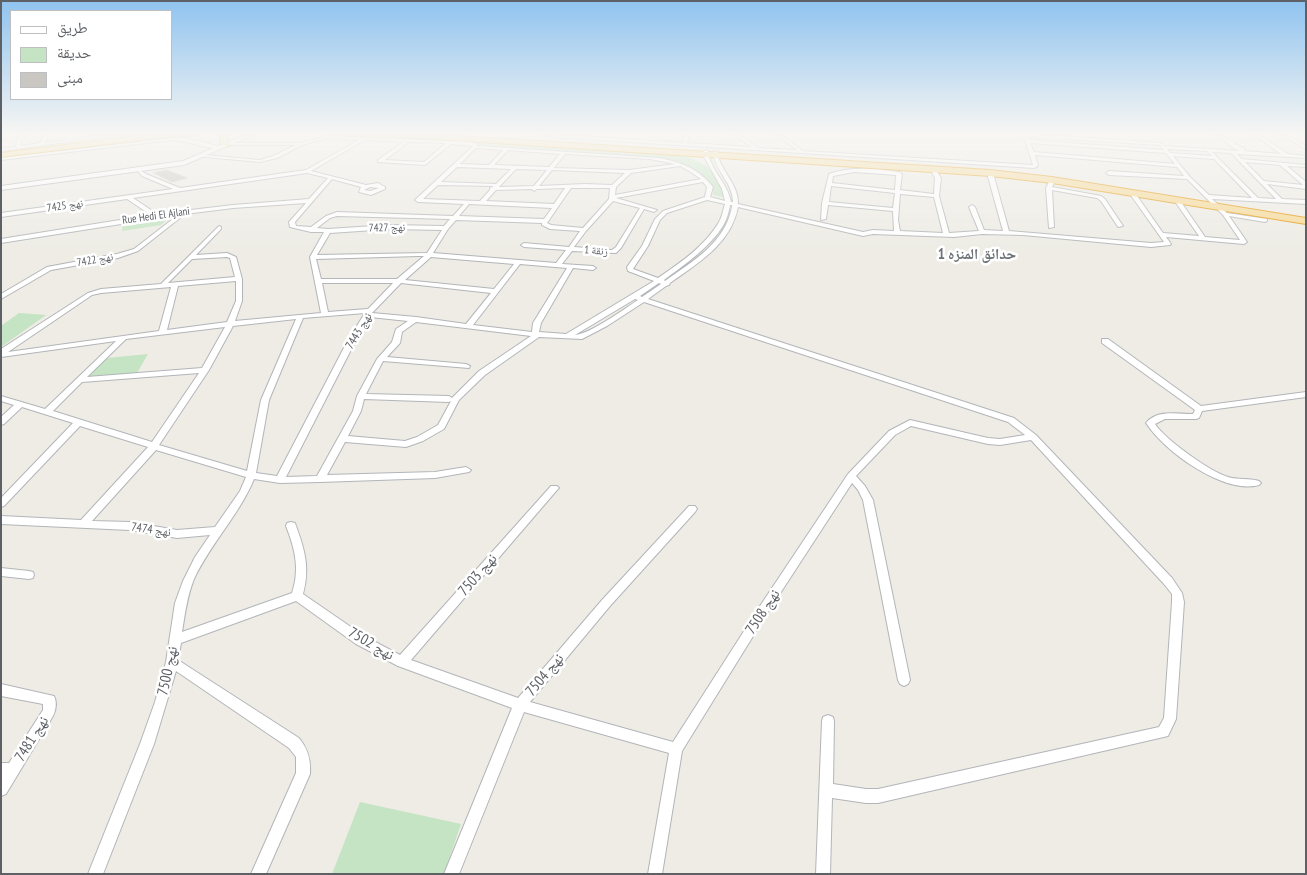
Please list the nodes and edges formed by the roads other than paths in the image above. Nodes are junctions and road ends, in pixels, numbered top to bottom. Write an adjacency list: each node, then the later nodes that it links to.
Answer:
1 (990, 173): 81 (street)
2 (134, 174): 36 (street)
3 (144, 174): 38 (street)
4 (287, 174): 38 (street, نهج 7425)
5 (315, 174): 25 (street, نهج 7425)
6 (445, 174): 28 (street)
7 (508, 174): 34 (street)
8 (546, 174): 39 (street)
9 (589, 174): 32 (street)
10 (627, 174): 35 (street)
11 (697, 174): 26 (street)
12 (719, 174): 50 (street)
13 (723, 174): 55 (street)
14 (838, 174): 29 (street)
15 (898, 174): 40 (street)
16 (935, 174): 42 (street)
17 (995, 174): 30 (highway)
18 (1021, 174): 51 (highway)
19 (1122, 174): 24 (street)
20 (1185, 174): 24 (street)
21 (1230, 174): 46 (street)
22 (1255, 174): 27 (street)
23 (1292, 174): 33 (street)
24 (1188, 178): 51 (street)
25 (330, 179): 31 (street, نهج 7425); 49 (street, نهج 7427)
26 (705, 180): 44 (street); 45 (street)
27 (1264, 182): 33 (street); 48 (street)
28 (435, 183): 34 (street); 53 (street)
29 (829, 184): 40 (street); 56 (street)
30 (1050, 184): 41 (highway); 72 (street); 73 (street)
31 (365, 186)
32 (585, 186): 35 (street); 37 (street)
33 (1306, 186)
34 (494, 187): 39 (street); 54 (street)
35 (613, 187): 45 (street)
36 (1, 188)
37 (568, 188): 39 (street); 57 (street)
38 (178, 189): 43 (street, نهج 7425)
39 (534, 189)
40 (899, 192): 42 (street); 61 (street)
41 (1134, 194): 47 (highway); 84 (street)
42 (936, 196): 83 (street)
43 (128, 197): 64 (street, نهج 7425); 65 (street)
44 (708, 197): 50 (street); 98 (street)
45 (613, 198): 58 (street); 77 (street)
46 (1256, 199): 48 (street); 51 (street)
47 (1177, 200): 51 (highway); 85 (street)
48 (1281, 200): 52 (street)
49 (311, 201): 62 (street, Rue Hedi El Ajlani); 76 (street, نهج 7427)
50 (728, 201): 55 (street); 98 (street)
51 (1213, 202): 63 (street); 66 (highway); 71 (highway)
52 (1306, 202)
53 (467, 203): 54 (street); 67 (street, نهج 7443)
54 (481, 203): 57 (street)
55 (736, 203): 68 (street); 79 (street); 101 (street)
56 (825, 203): 61 (street); 68 (street)
57 (554, 206): 70 (street)
58 (643, 207): 60 (street); 88 (street, زنقة 1)
59 (972, 207): 80 (street)
60 (654, 210)
61 (896, 210): 82 (street)
62 (184, 212): 65 (street, Rue Hedi El Ajlani); 104 (street, نهج 7422)
63 (1225, 214): 69 (street); 85 (street)
64 (1, 215)
65 (157, 216): 86 (street, Rue Hedi El Ajlani)
66 (1306, 217)
67 (454, 218): 70 (street); 75 (street, نهج 7443); 76 (street)
68 (824, 219): 79 (street)
69 (1265, 220)
70 (546, 221): 77 (street)
71 (1306, 221)
72 (1120, 226)
73 (1051, 227)
74 (219, 228): 91 (street)
75 (446, 228): 78 (street, نهج 7427); 89 (street, نهج 7443)
76 (311, 230): 78 (street, نهج 7427)
77 (584, 230): 88 (street)
78 (328, 231): 90 (street)
79 (873, 232): 82 (street)
80 (982, 232): 81 (street); 83 (street)
81 (1007, 233): 84 (street)
82 (898, 234): 83 (street)
83 (946, 234)
84 (1163, 235): 85 (street)
85 (1203, 238)
86 (1, 241)
87 (524, 245): 88 (street, زنقة 1)
88 (572, 249): 93 (street)
89 (429, 255): 90 (street); 92 (street); 97 (street, نهج 7443)
90 (313, 257): 99 (street)
91 (190, 258): 96 (street); 102 (street)
92 (519, 261): 93 (street); 103 (street)
93 (558, 265): 94 (street)
94 (572, 266): 95 (street); 113 (street)
95 (593, 268)
96 (239, 279): 100 (street); 110 (street)
97 (399, 281): 99 (street); 103 (street); 106 (street, نهج 7443)
98 (658, 281): 101 (street); 105 (street)
99 (319, 282): 107 (street)
100 (175, 284): 102 (street); 112 (street)
101 (667, 284): 105 (street)
102 (162, 286): 117 (street)
103 (496, 291): 111 (street)
104 (1, 297)
105 (638, 298): 114 (street); 114 (street); 131 (street)
106 (369, 313): 107 (street); 109 (street); 138 (street, نهج 7443)
107 (325, 314): 108 (street)
108 (301, 316): 110 (street); 135 (street, نهج 7500)
109 (416, 319): 111 (street); 118 (street)
110 (230, 324): 112 (street); 120 (street)
111 (469, 326): 113 (street)
112 (162, 333): 115 (street)
113 (535, 333): 114 (street); 132 (street)
114 (569, 335)
115 (124, 337): 117 (street); 121 (street)
116 (1105, 340): 127 (street)
117 (1, 354)
118 (381, 359): 119 (street); 123 (street)
119 (466, 366)
120 (205, 370): 121 (street); 133 (street)
121 (81, 380): 128 (street)
122 (1306, 394): 127 (street)
123 (361, 396): 125 (street); 132 (street)
124 (1, 398): 126 (street)
125 (449, 399)
126 (20, 404): 128 (street); 129 (street)
127 (1199, 410): 139 (street)
128 (46, 413): 130 (street)
129 (1, 422)
130 (78, 423): 133 (street); 141 (street)
131 (1033, 437): 136 (street, نهج 7508); 160 (street)
132 (343, 439): 137 (street)
133 (154, 446): 135 (street); 144 (street)
134 (466, 470): 137 (street)
135 (251, 475): 138 (street); 146 (street, نهج 7500)
136 (851, 476): 153 (street); 157 (street, نهج 7508)
137 (320, 479): 138 (street)
138 (280, 480)
139 (1256, 483)
140 (554, 488): 152 (street, نهج 7503)
141 (1, 504)
142 (692, 509): 155 (street, نهج 7504)
143 (1, 520): 144 (street, نهج 7474)
144 (83, 524): 146 (street, نهج 7474)
145 (291, 526): 149 (street)
146 (219, 531): 150 (street, نهج 7500)
147 (1, 572): 148 (street)
148 (29, 575)
149 (297, 596): 150 (street); 152 (street, نهج 7502)
150 (175, 640): 151 (street, نهج 7500)
151 (172, 662): 161 (street, نهج 7500); 162 (street)
152 (402, 662): 155 (street, نهج 7502)
153 (904, 680)
154 (1, 690): 158 (street, نهج 7481)
155 (520, 705): 157 (street, نهج 7502); 163 (street, نهج 7504)
156 (828, 721): 160 (street)
157 (676, 748): 164 (street)
158 (7, 769): 159 (street)
159 (1, 789)
160 (826, 790): 165 (street)
161 (95, 874)
162 (258, 874)
163 (451, 874)
164 (655, 874)
165 (823, 874)

